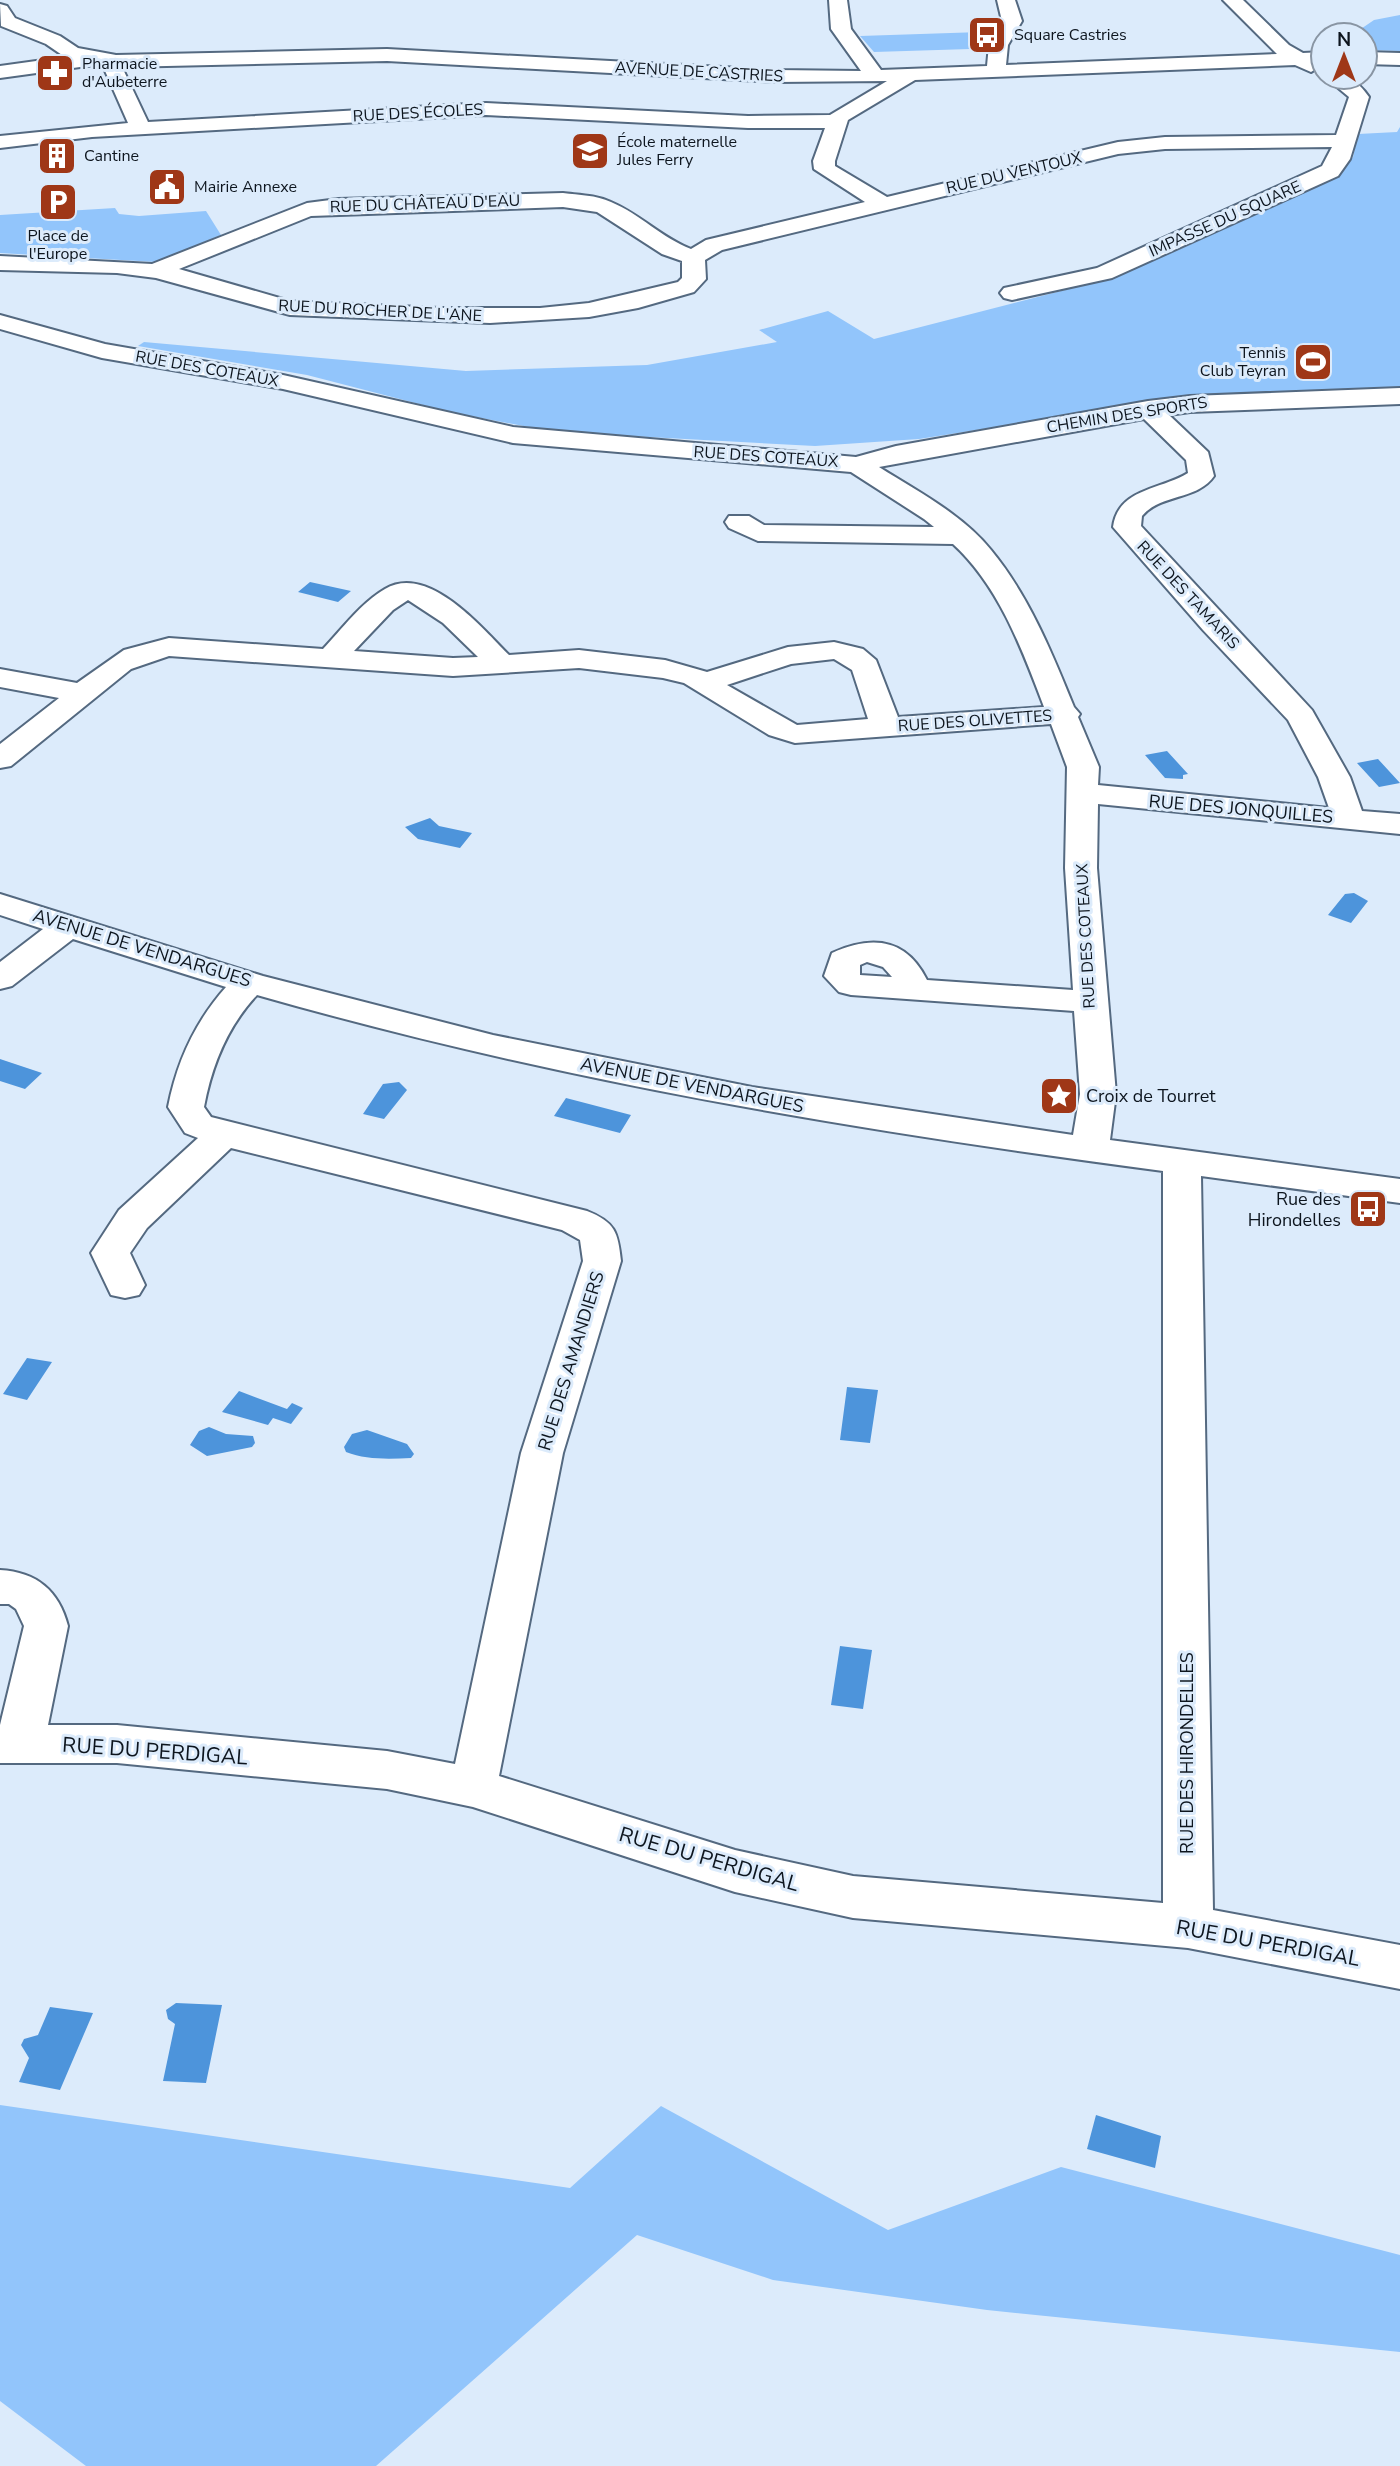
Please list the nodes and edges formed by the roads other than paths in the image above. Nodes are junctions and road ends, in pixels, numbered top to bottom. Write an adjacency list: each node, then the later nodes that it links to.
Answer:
1 (838, 0): 14 (street)
2 (1006, 0): 12 (street)
3 (1233, 0): 9 (street)
4 (0, 10): 7 (street)
5 (1379, 58): 6 (street)
6 (1400, 59)
7 (108, 60): 11 (street); 14 (street, AVENUE DE CASTRIES); 17 (street)
8 (1309, 60): 9 (street, AVENUE DE CASTRIES)
9 (1298, 61): 10 (street); 12 (street, AVENUE DE CASTRIES)
10 (1309, 65)
11 (0, 72)
12 (998, 72): 13 (street, AVENUE DE CASTRIES)
13 (909, 75): 14 (street, AVENUE DE CASTRIES); 16 (street)
14 (875, 76)
15 (1355, 91): 18 (street, IMPASSE DU SQUARE)
16 (836, 121): 17 (street, RUE DES ÉCOLES); 20 (street)
17 (141, 128): 19 (street, RUE DES ÉCOLES)
18 (1343, 141): 20 (street, RUE DU VENTOUX); 24 (street, IMPASSE DU SQUARE)
19 (0, 142)
20 (884, 204): 21 (street, RUE DU VENTOUX)
21 (693, 257): 23 (street, RUE DU CHÂTEAU D'EAU); 23 (street, RUE DU ROCHER DE L'ANE)
22 (0, 262): 23 (street, RUE DU ROCHER DE L'ANE)
23 (154, 271)
24 (1012, 293)
25 (0, 322): 28 (street, RUE DES COTEAUX)
26 (1400, 396): 27 (street, CHEMIN DES SPORTS)
27 (1148, 410): 28 (street, CHEMIN DES SPORTS); 40 (street, RUE DES TAMARIS)
28 (857, 465): 30 (street, RUE DES COTEAUX)
29 (739, 522): 30 (street)
30 (960, 536): 36 (street, RUE DES COTEAUX)
31 (331, 658): 32 (street, RUE DES OLIVETTES); 32 (street); 35 (street, RUE DES OLIVETTES)
32 (502, 664): 34 (street, RUE DES OLIVETTES)
33 (0, 678): 35 (street)
34 (703, 683): 37 (street, RUE DES OLIVETTES); 37 (street, RUE DES OLIVETTES)
35 (82, 693): 38 (street, RUE DES OLIVETTES)
36 (1065, 714): 37 (street, RUE DES OLIVETTES); 39 (street, RUE DES COTEAUX)
37 (886, 729)
38 (0, 759)
39 (1082, 793): 40 (street, RUE DES JONQUILLES); 47 (street, RUE DES COTEAUX)
40 (1349, 819): 41 (street, RUE DES JONQUILLES)
41 (1400, 824)
42 (0, 904): 43 (street, AVENUE DE VENDARGUES)
43 (68, 927): 44 (street); 45 (street, AVENUE DE VENDARGUES)
44 (0, 979)
45 (250, 982): 48 (street, RUE DES AMANDIERS); 49 (street, AVENUE DE VENDARGUES)
46 (914, 989): 47 (street)
47 (1089, 1002): 49 (street, RUE DES COTEAUX)
48 (224, 1134): 52 (street); 55 (street, RUE DES AMANDIERS)
49 (1090, 1147): 50 (street, AVENUE DE VENDARGUES)
50 (1182, 1160): 51 (street, AVENUE DE VENDARGUES); 56 (street, RUE DES HIRONDELLES)
51 (1400, 1191)
52 (125, 1285)
53 (0, 1587): 54 (street, RUE DU PERDIGAL)
54 (10, 1744): 55 (street, RUE DU PERDIGAL)
55 (473, 1787): 56 (street, RUE DU PERDIGAL)
56 (1188, 1927): 57 (street, RUE DU PERDIGAL)
57 (1400, 1967)

